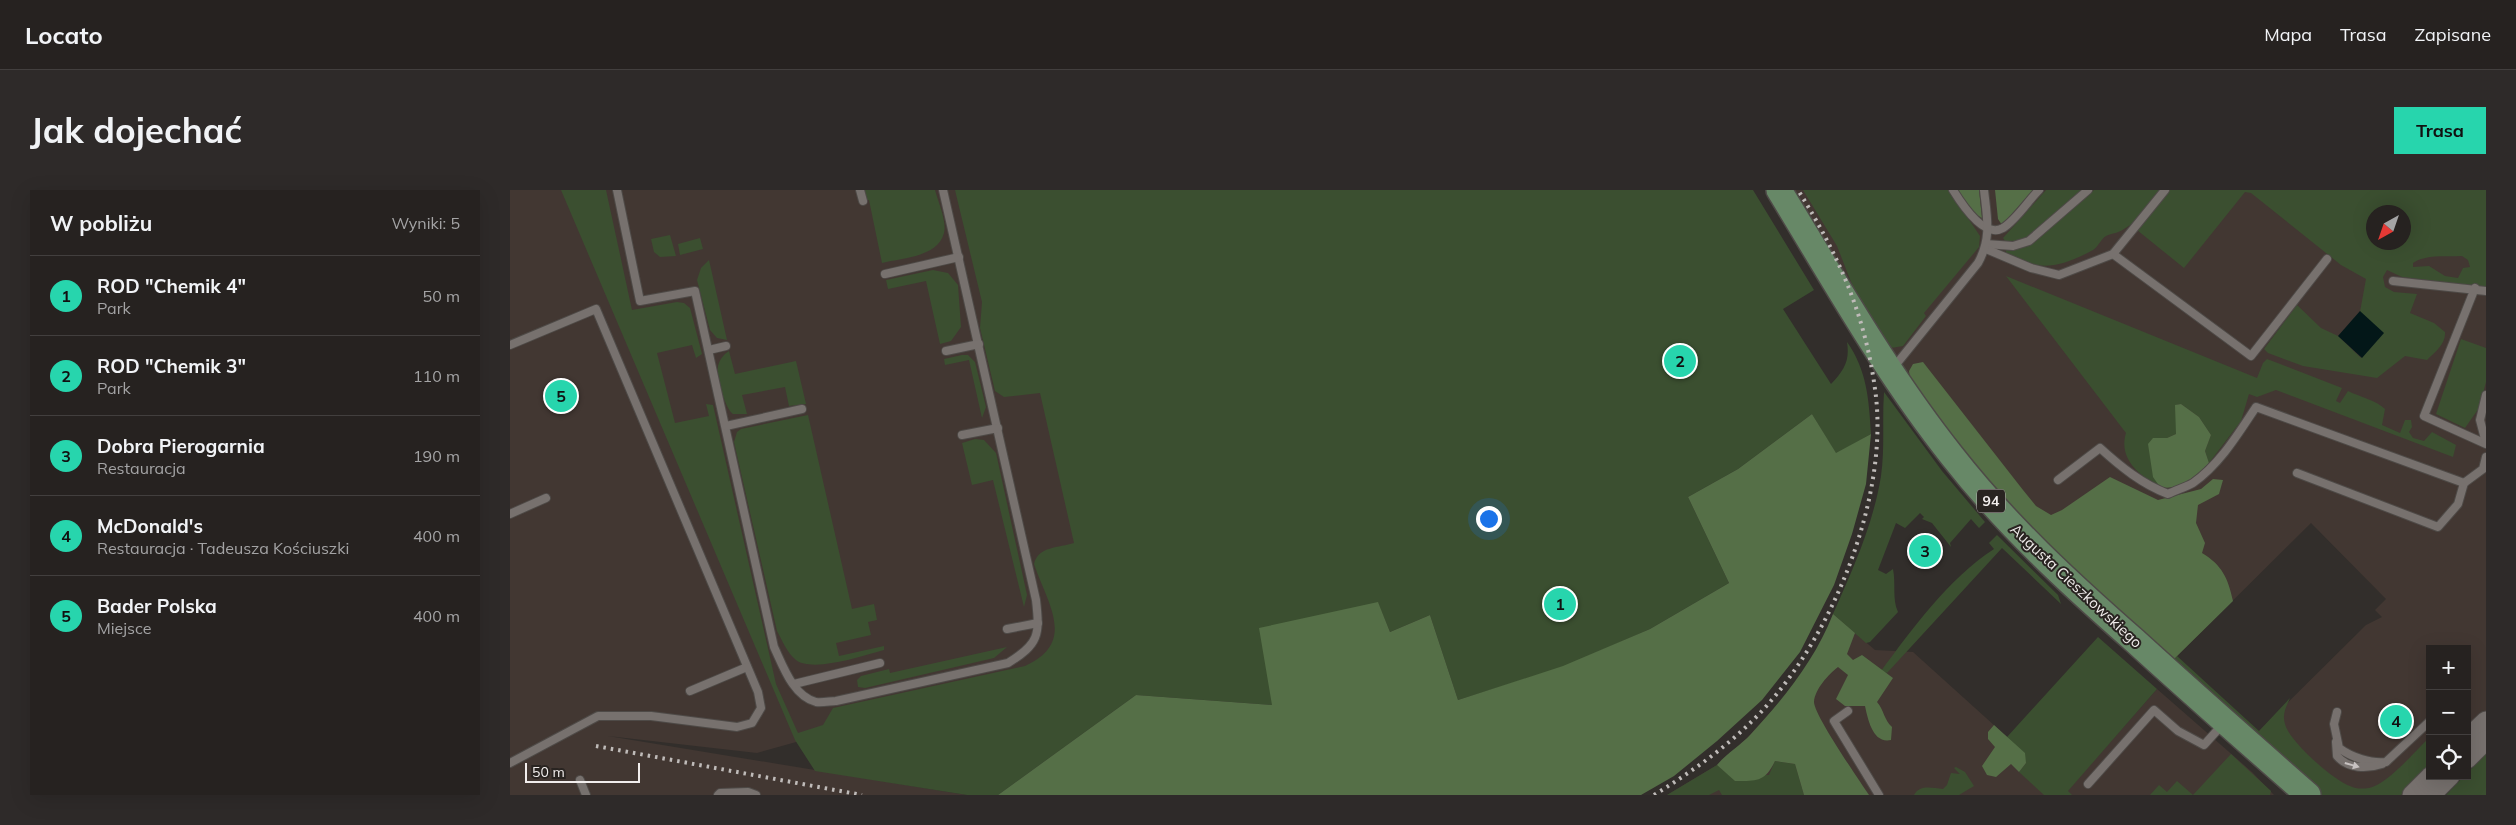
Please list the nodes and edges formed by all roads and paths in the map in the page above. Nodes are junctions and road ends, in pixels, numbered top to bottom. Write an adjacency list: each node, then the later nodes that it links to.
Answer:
1 (616, 190): 23 (lane)
2 (860, 190): 10 (lane)
3 (943, 190): 14 (lane)
4 (1779, 190): 25 (main road, Augusta Cieszkowskiego / 94)
5 (1953, 190): 11 (lane)
6 (1984, 190): 11 (lane)
7 (2038, 190): 11 (lane)
8 (2088, 190): 12 (lane)
9 (2165, 190): 13 (lane)
10 (863, 200)
11 (1988, 228): 12 (lane)
12 (1986, 246): 13 (lane); 25 (lane)
13 (2113, 254): 15 (lane)
14 (959, 257): 16 (lane); 20 (lane)
15 (2327, 259)
16 (885, 274)
17 (2393, 280): 18 (lane)
18 (2475, 288): 19 (lane); 31 (lane)
19 (2486, 291)
20 (979, 344): 24 (lane); 29 (lane)
21 (510, 345): 41 (lane)
22 (726, 346): 23 (lane)
23 (709, 350): 28 (lane)
24 (946, 350)
25 (1891, 371): 46 (main road, Augusta Cieszkowskiego / 94)
26 (2486, 395): 31 (lane)
27 (802, 410): 28 (lane)
28 (726, 426): 42 (lane)
29 (998, 428): 30 (lane); 38 (lane)
30 (962, 434)
31 (2486, 443)
32 (2486, 457): 35 (lane)
33 (2297, 473): 35 (lane)
34 (2058, 480): 35 (lane)
35 (2464, 482)
36 (546, 498): 37 (lane)
37 (510, 514)
38 (1038, 623): 39 (lane); 42 (lane)
39 (1007, 629)
40 (880, 663): 42 (lane)
41 (747, 667): 43 (lane); 52 (lane)
42 (794, 684)
43 (690, 691)
44 (1848, 711): 61 (lane)
45 (2337, 712): 48 (lane, one-way to 48)
46 (2226, 721): 56 (lane); 57 (main road, Augusta Cieszkowskiego / 94)
47 (2486, 721): 49 (street)
48 (2426, 724)
49 (2471, 735)
50 (2486, 740): 51 (street)
51 (2471, 755)
52 (510, 763)
53 (580, 780): 58 (lane)
54 (2427, 780): 62 (street)
55 (2446, 780): 63 (street)
56 (2088, 784)
57 (2298, 794)
58 (586, 795)
59 (718, 795): 60 (lane)
60 (756, 795)
61 (1879, 795)
62 (2412, 795)
63 (2432, 795)

